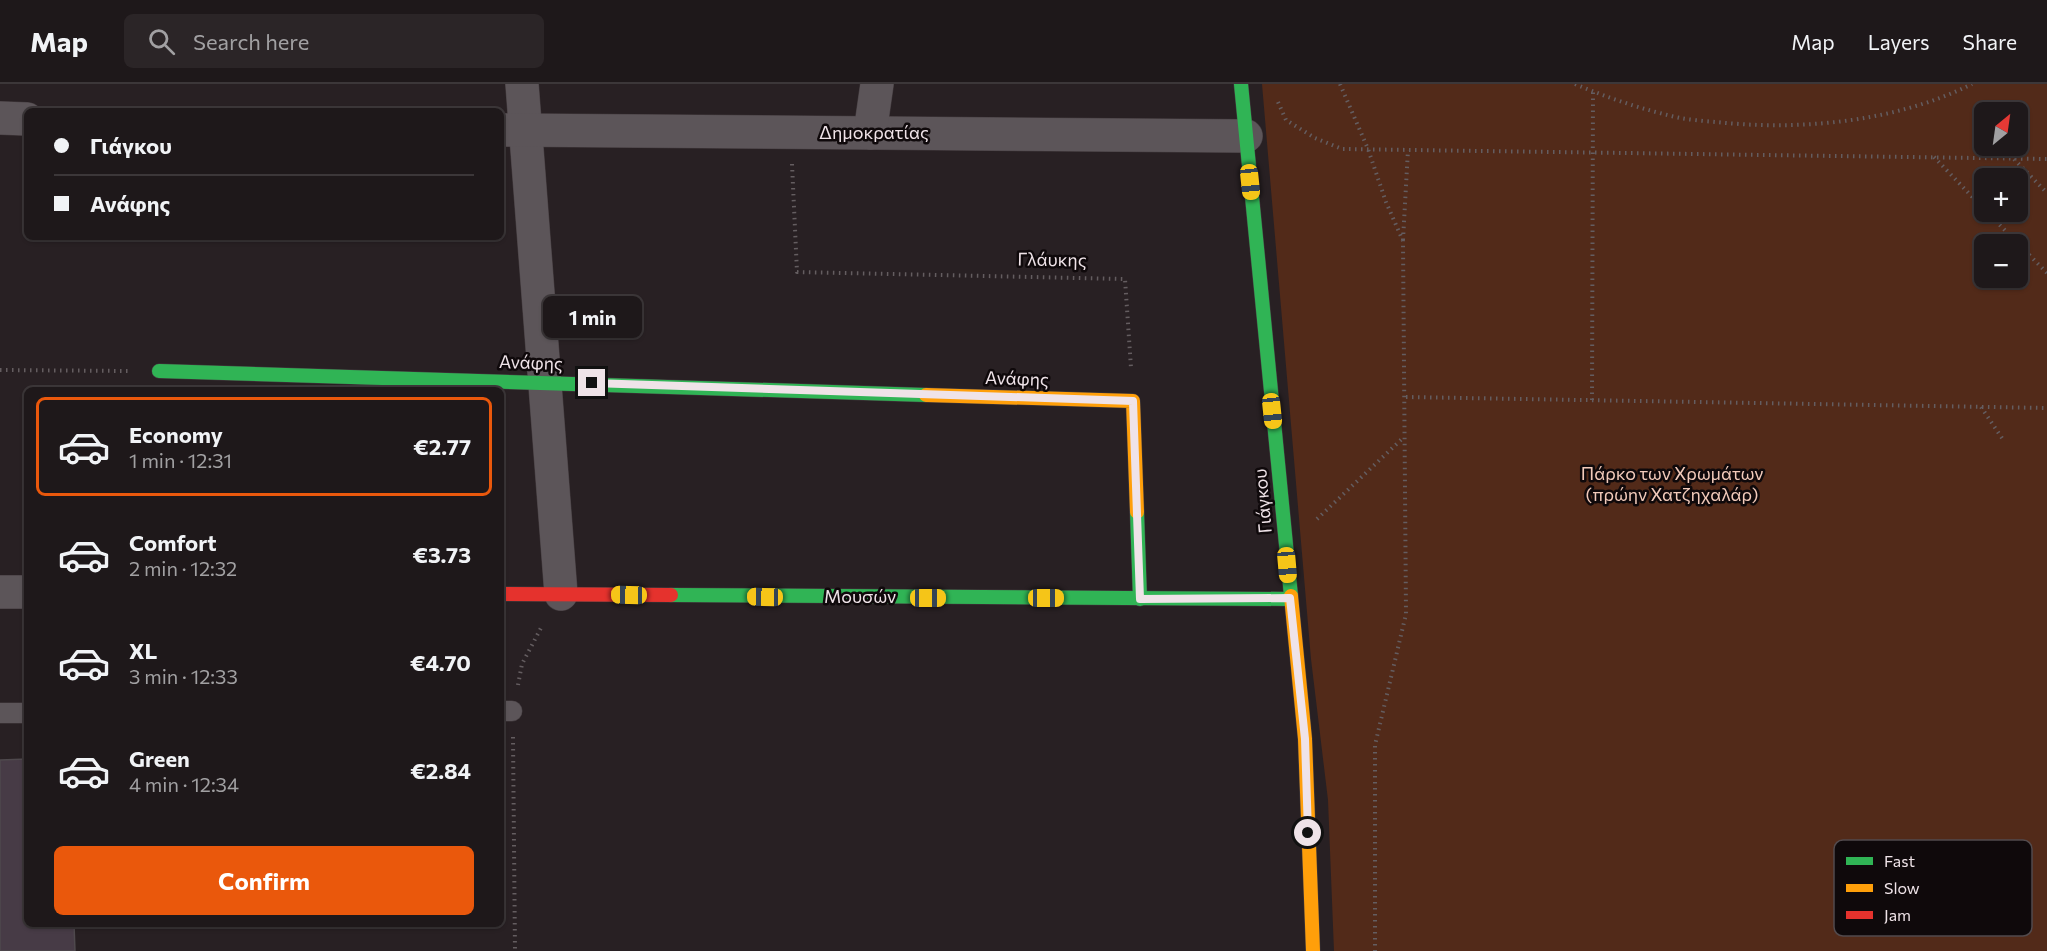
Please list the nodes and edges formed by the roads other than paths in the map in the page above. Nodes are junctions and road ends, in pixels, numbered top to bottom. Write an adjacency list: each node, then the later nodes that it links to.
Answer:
1 (522, 84): 6 (street)
2 (877, 84): 7 (street)
3 (1241, 84): 8 (street, Γιάγκου)
4 (0, 118): 5 (street)
5 (24, 119)
6 (513, 130): 7 (street, Δημοκρατίας); 10 (street)
7 (870, 134): 8 (street, Δημοκρατίας)
8 (1246, 136): 15 (street, Γιάγκου)
9 (159, 371): 10 (street, Ανάφης)
10 (544, 382): 14 (street); 16 (street, Ανάφης)
11 (0, 592): 12 (street)
12 (24, 592)
13 (504, 594): 14 (street, Μουσών)
14 (561, 594): 16 (street, Μουσών)
15 (1290, 598): 16 (street, Μουσών); 19 (street, Γιάγκου)
16 (1140, 599)
17 (0, 713): 18 (lane)
18 (24, 713)
19 (1312, 951)

